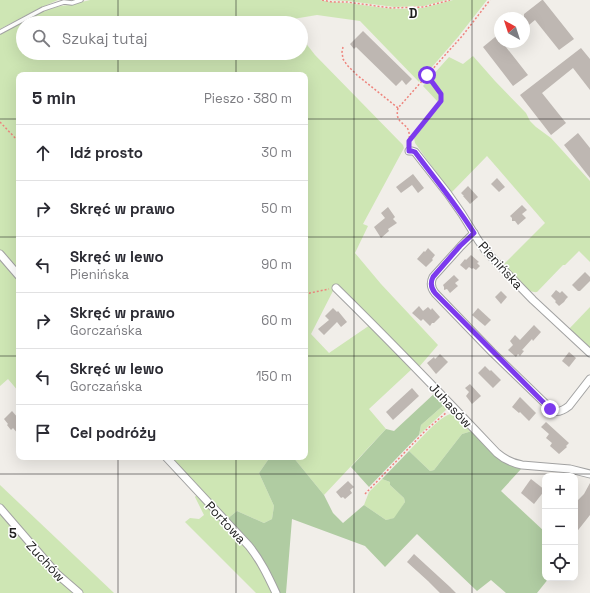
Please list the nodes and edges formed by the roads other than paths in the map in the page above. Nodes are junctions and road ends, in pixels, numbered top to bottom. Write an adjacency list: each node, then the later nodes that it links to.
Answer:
1 (81, 0): 2 (lane)
2 (64, 1): 3 (lane)
3 (30, 16)
4 (16, 23): 5 (lane)
5 (0, 32)
6 (409, 151): 7 (street, Pienińska)
7 (474, 233): 11 (street, Pienińska); 12 (street)
8 (0, 254): 9 (street)
9 (16, 273)
10 (336, 288): 14 (street, Juhasów)
11 (590, 353)
12 (590, 379)
13 (169, 460): 17 (street, Portowa)
14 (590, 474)
15 (0, 508): 16 (street, Zuchów)
16 (79, 593)
17 (276, 593)

